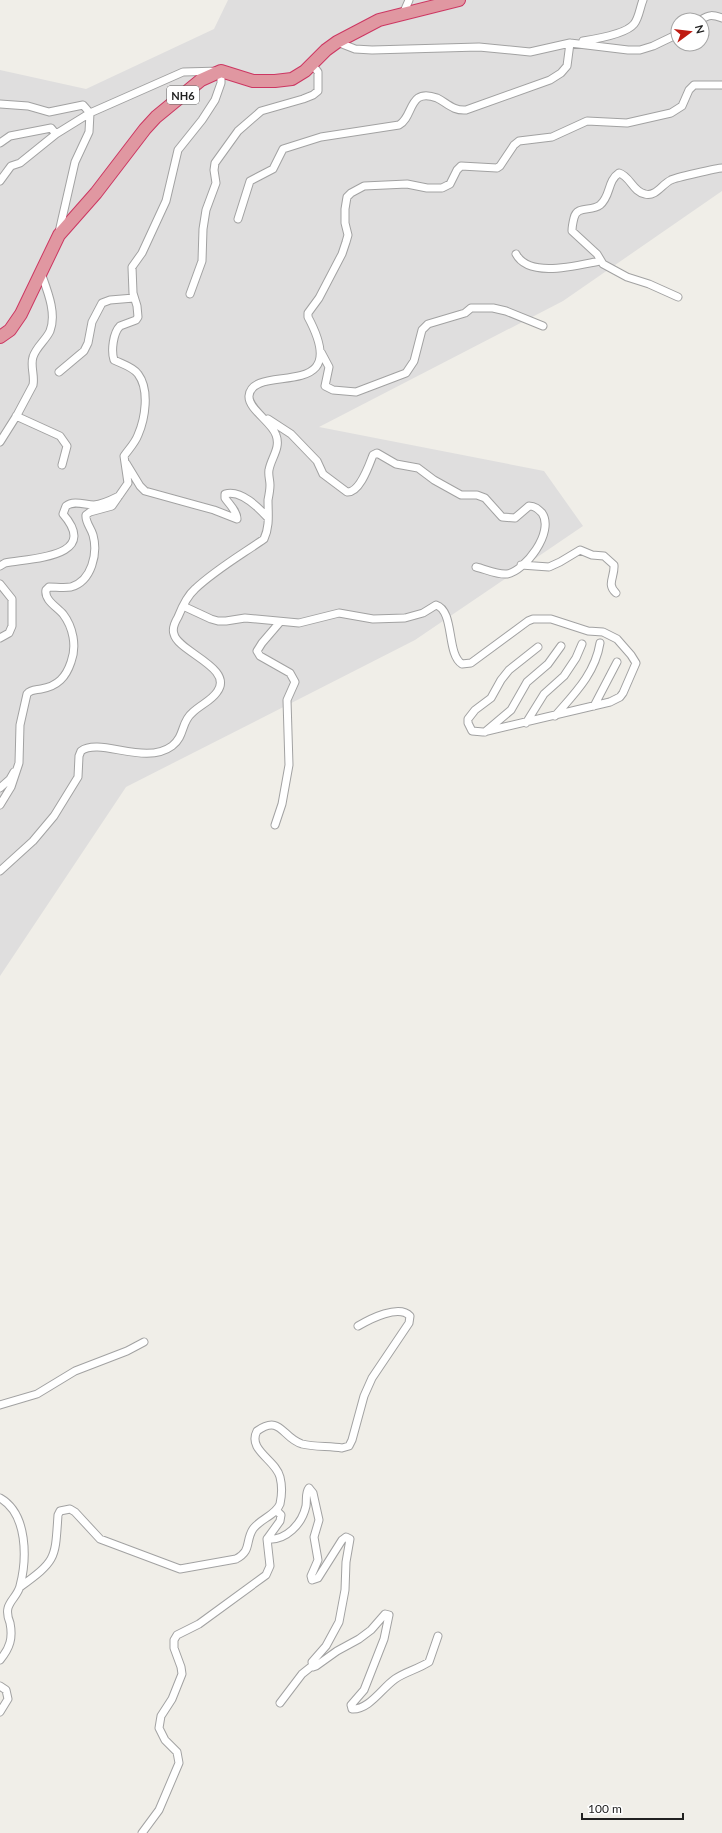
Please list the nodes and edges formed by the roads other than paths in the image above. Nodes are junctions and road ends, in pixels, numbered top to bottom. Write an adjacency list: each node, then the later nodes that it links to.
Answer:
1 (409, 0): 4 (street)
2 (459, 0): 4 (highway)
3 (643, 0): 9 (street)
4 (403, 14): 8 (highway)
5 (710, 15): 6 (street)
6 (722, 18)
7 (670, 38): 9 (street)
8 (336, 42): 9 (street); 10 (highway)
9 (573, 43): 19 (street)
10 (312, 64): 11 (highway); 24 (street)
11 (221, 70): 14 (street); 20 (highway, NH6); 26 (street)
12 (722, 85): 29 (street)
13 (0, 104): 14 (street)
14 (90, 113): 15 (street); 20 (street)
15 (56, 134): 16 (street); 18 (street)
16 (0, 143)
17 (722, 168): 22 (street)
18 (0, 181)
19 (238, 219)
20 (59, 234): 23 (highway, NH6)
21 (516, 254): 22 (street)
22 (600, 261): 25 (street)
23 (40, 271): 28 (highway, NH6); 32 (street)
24 (190, 294)
25 (678, 297)
26 (134, 298): 30 (street); 34 (street)
27 (543, 326): 29 (street)
28 (0, 337)
29 (321, 352): 31 (street)
30 (59, 372)
31 (261, 414): 37 (street); 38 (street)
32 (16, 416): 33 (street); 35 (street)
33 (0, 442)
34 (124, 459): 36 (street); 37 (street)
35 (62, 465)
36 (121, 494): 39 (street); 55 (street)
37 (268, 518): 43 (street)
38 (522, 565): 40 (street); 42 (street)
39 (0, 566)
40 (476, 567)
41 (0, 584): 45 (street)
42 (616, 593)
43 (183, 606): 44 (street); 59 (street)
44 (280, 622): 51 (street); 58 (street)
45 (0, 638)
46 (600, 643): 52 (street)
47 (582, 644): 53 (street)
48 (561, 646): 54 (street)
49 (538, 647): 54 (street)
50 (617, 662): 51 (street)
51 (594, 706): 52 (street)
52 (555, 716): 53 (street)
53 (526, 723): 54 (street)
54 (485, 732)
55 (19, 763): 56 (street); 57 (street)
56 (0, 788)
57 (0, 805)
58 (275, 825)
59 (0, 871)
60 (358, 1326): 64 (street)
61 (144, 1342): 62 (street)
62 (0, 1405)
63 (0, 1498): 66 (street)
64 (276, 1510): 65 (street); 66 (street)
65 (267, 1539): 69 (street); 73 (street)
66 (20, 1587): 68 (street)
67 (438, 1636): 69 (street)
68 (0, 1660)
69 (312, 1666): 71 (street)
70 (0, 1686): 72 (street)
71 (280, 1703)
72 (0, 1712)
73 (142, 1833)

